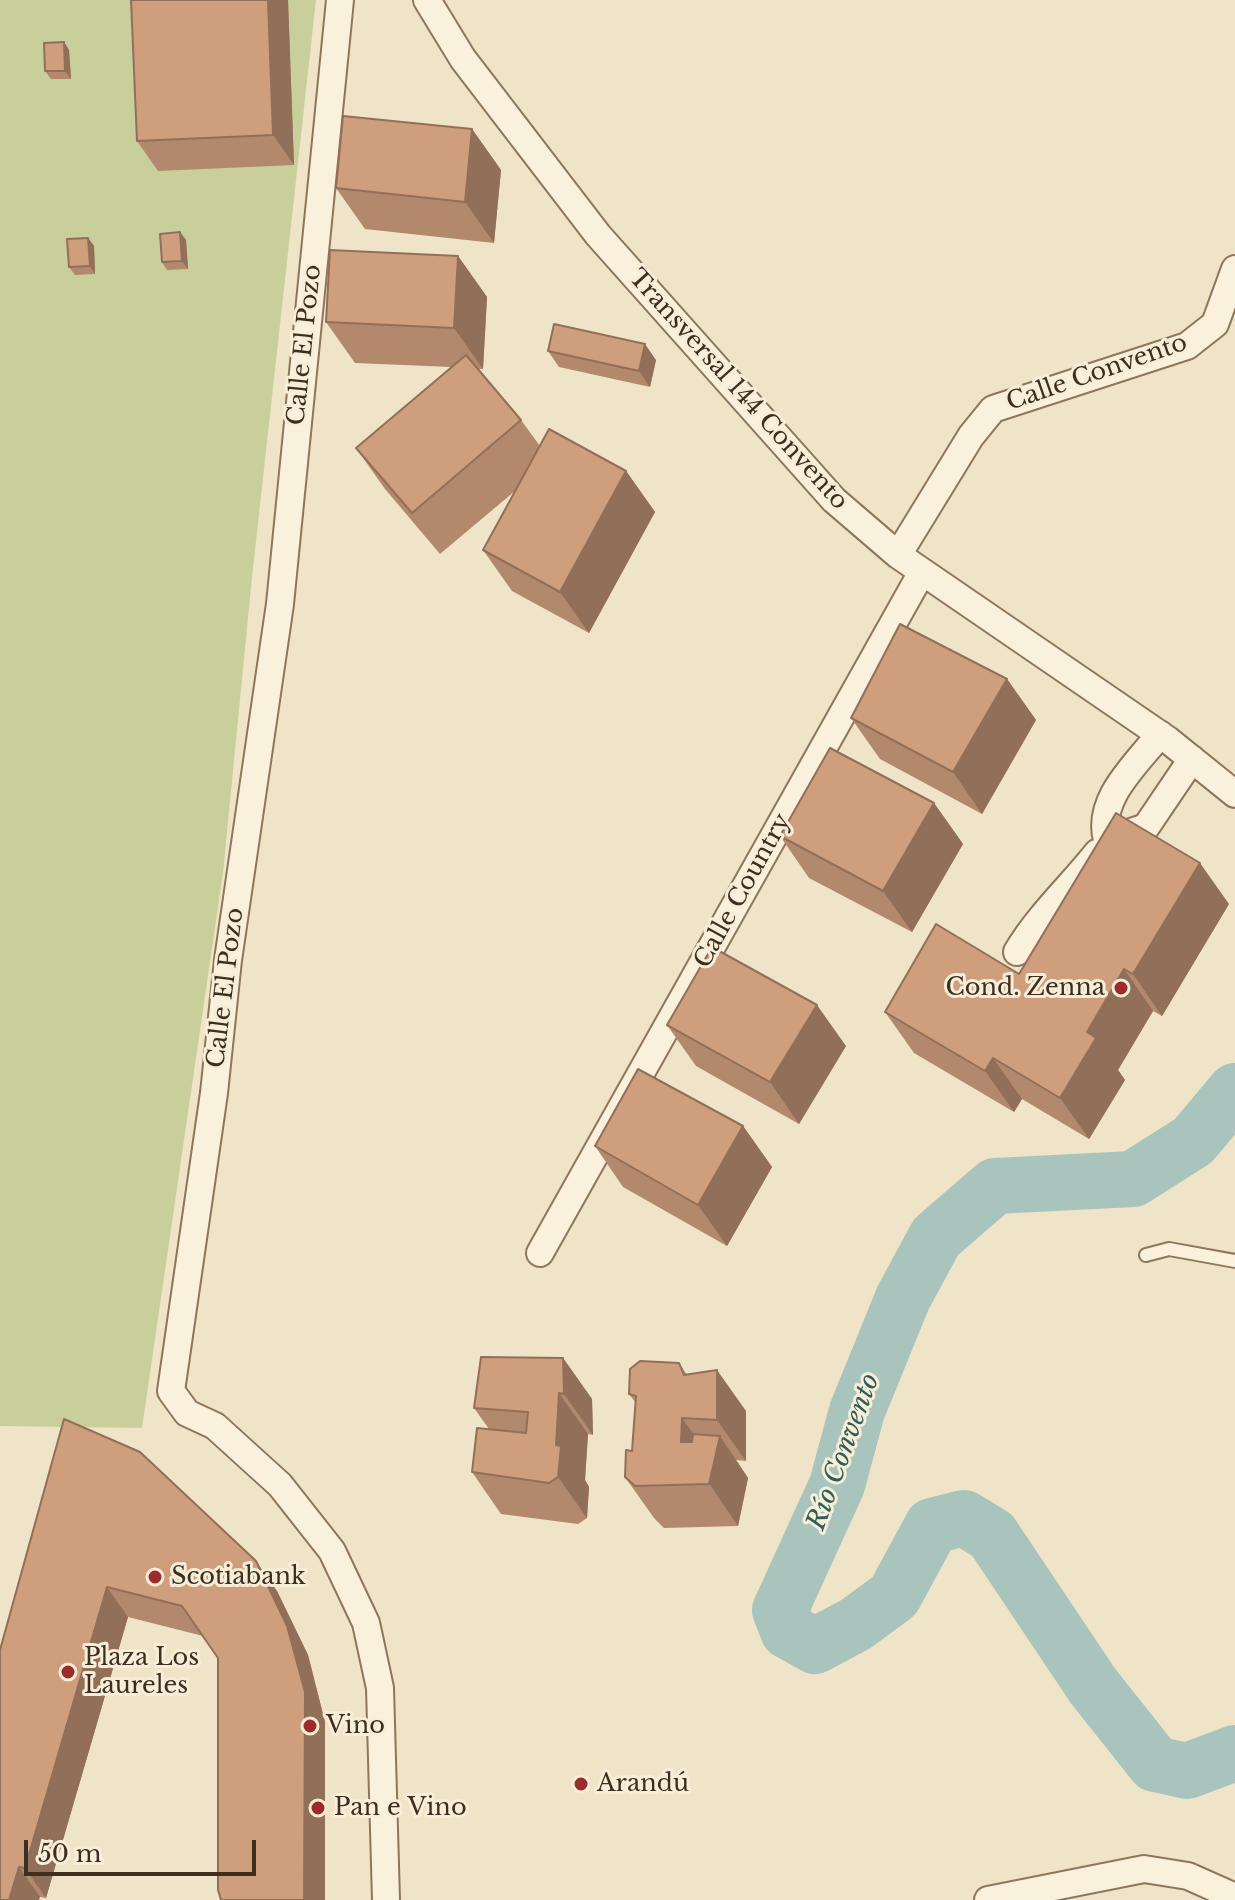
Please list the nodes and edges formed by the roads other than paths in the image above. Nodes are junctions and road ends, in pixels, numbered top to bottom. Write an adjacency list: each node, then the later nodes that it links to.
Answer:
1 (340, 0): 15 (street, Calle El Pozo)
2 (427, 0): 4 (street, Transversal 144 Convento)
3 (1235, 269): 4 (street, Calle Convento)
4 (898, 555): 5 (street, Transversal 144 Convento)
5 (922, 572): 6 (street, Transversal 144 Convento); 11 (street, Calle Country)
6 (1160, 734): 7 (street, Transversal 144 Convento); 9 (street)
7 (1192, 759): 8 (street, Transversal 144 Convento); 9 (street)
8 (1235, 794)
9 (1107, 840): 10 (street)
10 (1017, 952)
11 (540, 1253)
12 (1146, 1255): 13 (lane)
13 (1235, 1261)
14 (1235, 1897): 16 (street)
15 (386, 1900)
16 (988, 1900)

